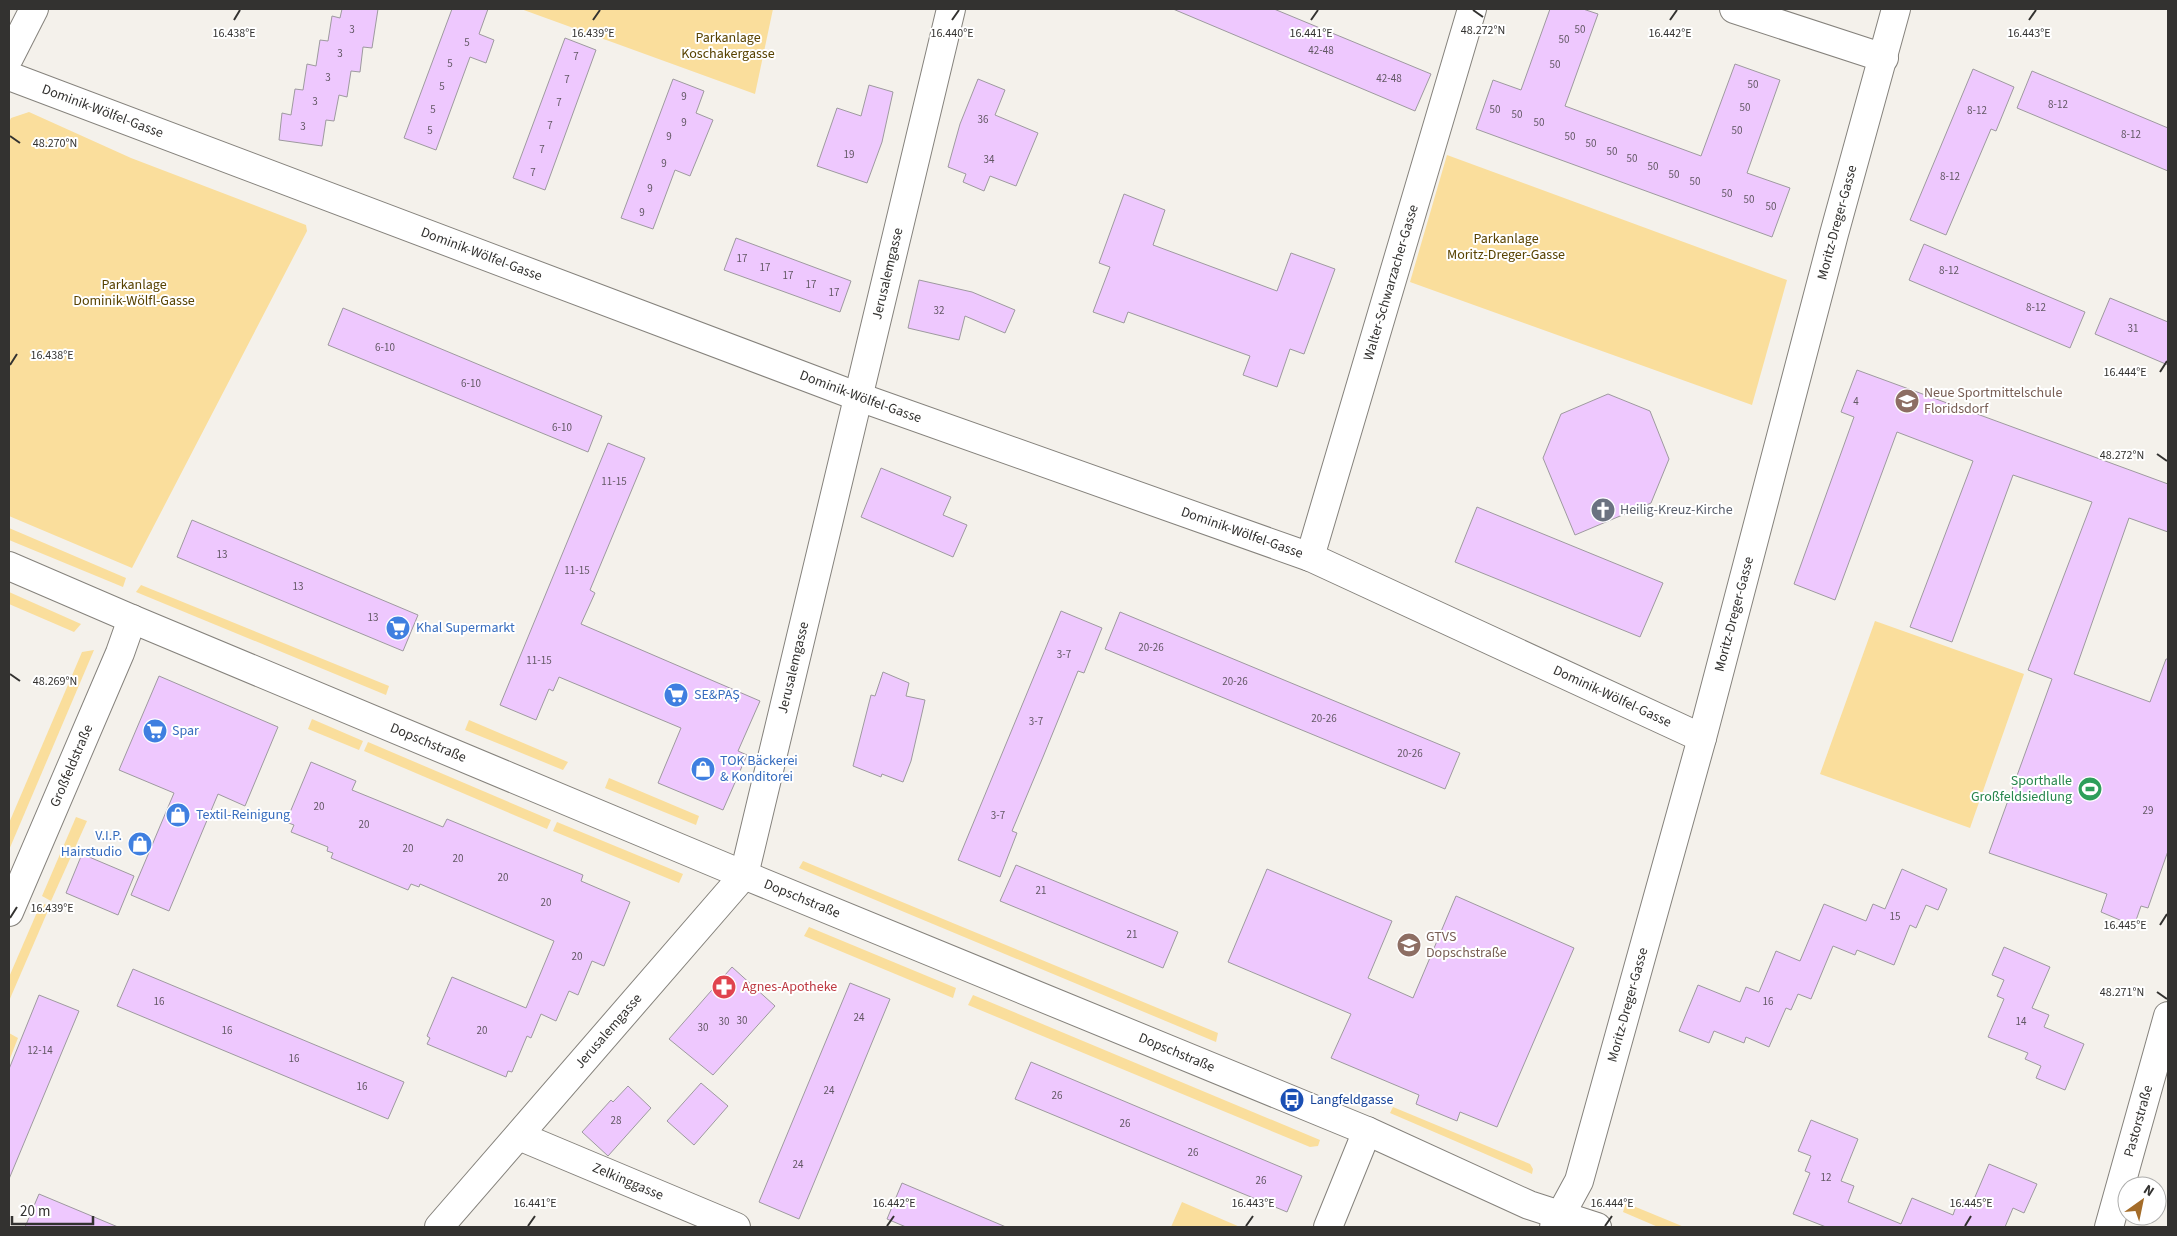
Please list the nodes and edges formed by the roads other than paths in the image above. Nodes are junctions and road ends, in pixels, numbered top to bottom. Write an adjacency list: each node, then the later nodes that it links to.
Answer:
1 (34, 9): 6 (street)
2 (951, 9): 9 (street, Jerusalemgasse)
3 (1472, 9): 10 (street, Walter-Schwarzacher-Gasse)
4 (1734, 9): 7 (street)
5 (1896, 9): 7 (street, Moritz-Dreger-Gasse)
6 (9, 58)
7 (1884, 58): 13 (street, Moritz-Dreger-Gasse)
8 (9, 76): 9 (street, Dominik-Wölfel-Gasse)
9 (859, 396): 10 (street, Dominik-Wölfel-Gasse); 14 (street, Jerusalemgasse)
10 (1310, 556): 13 (street, Dominik-Wölfel-Gasse)
11 (9, 566): 12 (street, Dopschstraße)
12 (132, 620): 14 (street, Dopschstraße); 15 (street, Großfeldstraße)
13 (1702, 738): 19 (street, Moritz-Dreger-Gasse)
14 (744, 876): 17 (street, Dopschstraße); 18 (street, Jerusalemgasse)
15 (9, 912)
16 (2168, 1016): 24 (street, Pastorstraße)
17 (1367, 1131): 19 (street, Dopschstraße); 22 (street)
18 (519, 1136): 20 (street, Jerusalemgasse); 21 (street, Zelkinggasse)
19 (1558, 1222): 23 (street, Dopschstraße)
20 (439, 1227)
21 (736, 1227)
22 (1328, 1227)
23 (1597, 1227)
24 (2108, 1227)

